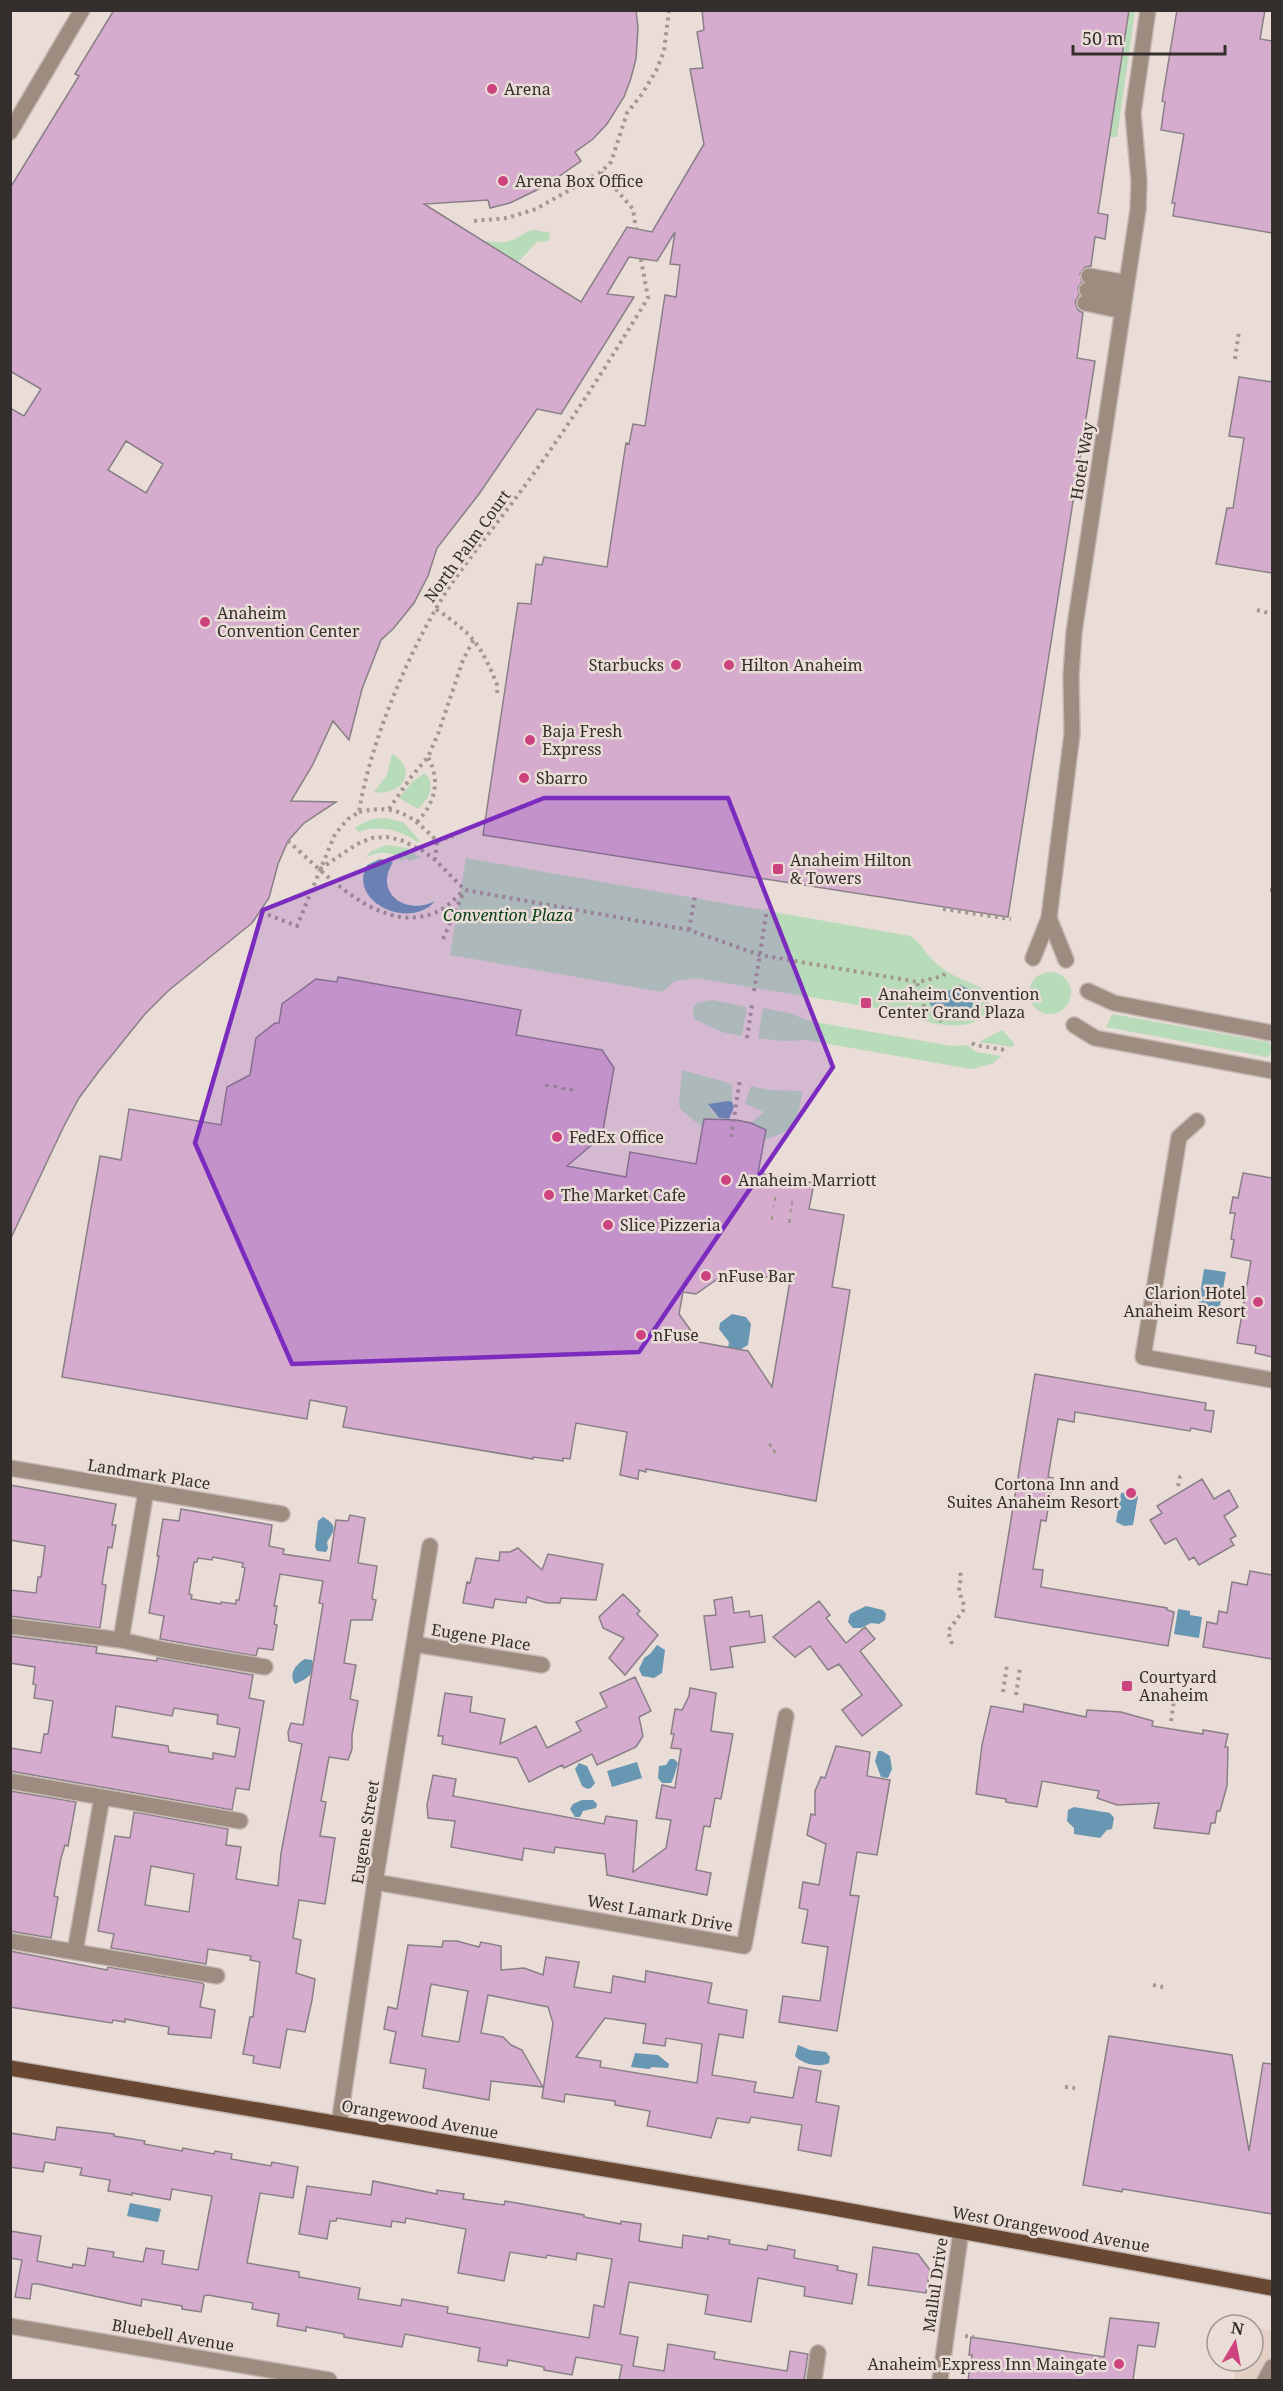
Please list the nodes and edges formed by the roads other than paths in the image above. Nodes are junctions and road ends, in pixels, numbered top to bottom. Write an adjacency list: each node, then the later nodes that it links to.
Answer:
1 (82, 10): 3 (street)
2 (1148, 10): 4 (street, Hotel Way)
3 (10, 132)
4 (1125, 297): 4 (street); 5 (street, Hotel Way)
5 (1049, 918): 6 (street, Hotel Way); 7 (street, Hotel Way)
6 (1033, 958)
7 (1066, 960)
8 (1088, 991): 10 (street)
9 (1074, 1025): 11 (street)
10 (1272, 1033)
11 (1272, 1071)
12 (1197, 1121): 13 (street)
13 (1272, 1380)
14 (10, 1468): 15 (street, Landmark Place)
15 (146, 1491): 16 (street, Landmark Place); 19 (street)
16 (282, 1514)
17 (430, 1546): 20 (street, Eugene Street)
18 (10, 1626): 19 (street)
19 (121, 1640): 22 (street)
20 (414, 1644): 21 (street, Eugene Place); 27 (street, Eugene Street)
21 (543, 1665)
22 (264, 1667)
23 (786, 1716): 27 (street, West Lamark Drive)
24 (10, 1781): 25 (street)
25 (102, 1797): 26 (street); 29 (street)
26 (240, 1821)
27 (375, 1882): 32 (street, Eugene Street)
28 (10, 1941): 29 (street)
29 (75, 1952): 30 (street)
30 (217, 1976)
31 (10, 2068): 32 (main road, Orangewood Avenue)
32 (339, 2124): 33 (main road, Orangewood Avenue)
33 (823, 2206): 34 (main road, West Orangewood Avenue)
34 (961, 2231): 35 (main road, West Orangewood Avenue); 41 (street, Mallul Drive)
35 (1272, 2288)
36 (10, 2326): 39 (street, Bluebell Avenue)
37 (818, 2353): 40 (street)
38 (1272, 2367): 42 (street)
39 (329, 2380)
40 (814, 2380)
41 (940, 2380)
42 (1265, 2380)

